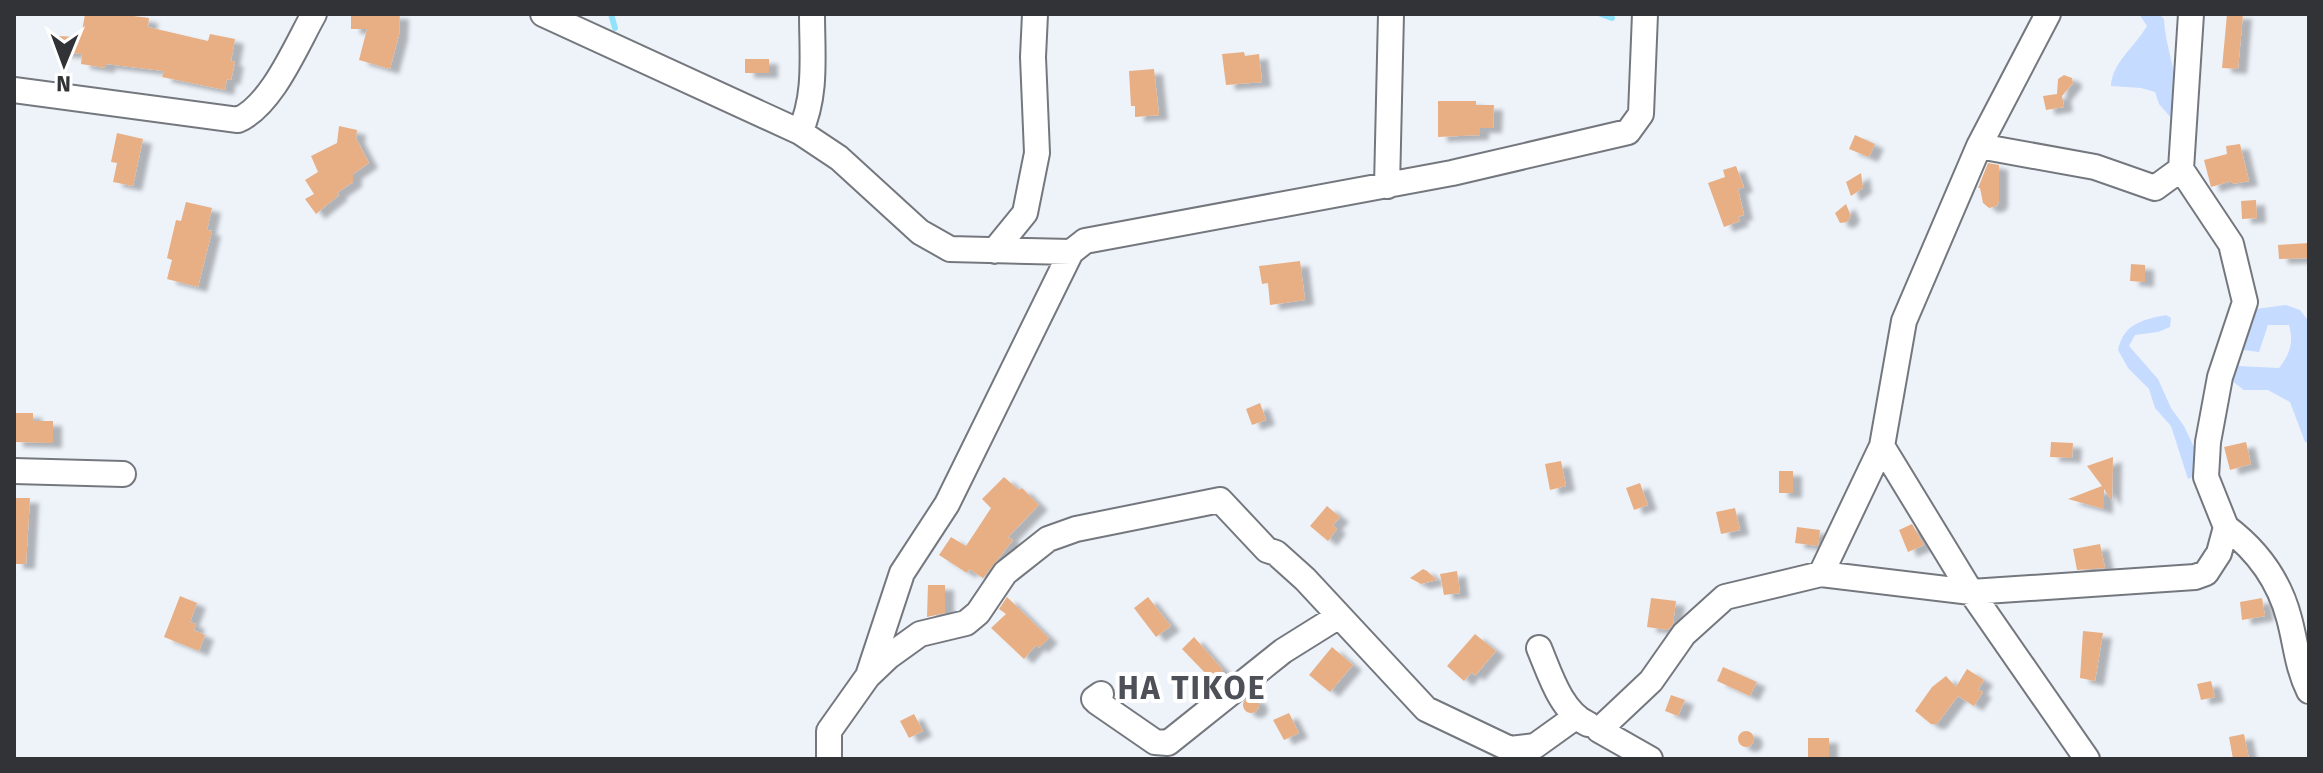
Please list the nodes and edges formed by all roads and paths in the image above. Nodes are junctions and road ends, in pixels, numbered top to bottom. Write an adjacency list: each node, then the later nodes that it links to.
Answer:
1 (314, 14): 9 (street)
2 (543, 14): 10 (street)
3 (812, 14): 10 (street)
4 (1035, 14): 14 (street)
5 (1391, 14): 13 (street)
6 (1645, 14): 13 (street)
7 (2048, 14): 11 (street)
8 (2191, 14): 12 (street)
9 (14, 90)
10 (800, 132): 14 (street)
11 (1979, 146): 12 (street); 16 (street)
12 (2181, 169): 19 (street)
13 (1387, 186): 15 (street)
14 (994, 251): 15 (street)
15 (1071, 252): 24 (street)
16 (1882, 446): 20 (street); 21 (street)
17 (14, 471): 18 (street)
18 (123, 474)
19 (2226, 527): 21 (street); 25 (street)
20 (1821, 574): 21 (street); 28 (street)
21 (1971, 592): 32 (street)
22 (1339, 616): 24 (street); 27 (street); 29 (street)
23 (1539, 648): 27 (street)
24 (868, 676): 30 (street)
25 (2309, 691)
26 (1101, 694): 29 (street)
27 (1574, 718): 28 (street)
28 (1599, 730): 31 (street)
29 (1156, 748)
30 (829, 759)
31 (1650, 759)
32 (2087, 759)

